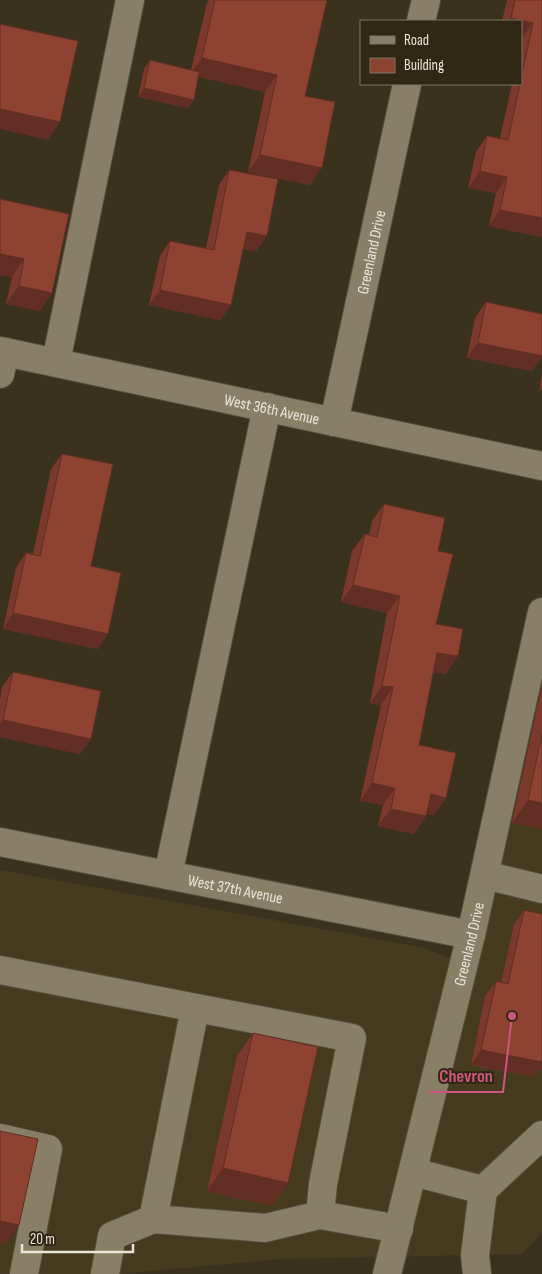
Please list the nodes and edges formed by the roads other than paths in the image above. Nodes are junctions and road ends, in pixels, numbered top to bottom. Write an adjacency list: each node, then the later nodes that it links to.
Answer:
1 (130, 0): 6 (street)
2 (426, 0): 3 (street)
3 (421, 20)
4 (408, 85): 8 (street, Greenland Drive)
5 (2, 359): 6 (street, West 36th Avenue)
6 (56, 362): 7 (street, West 36th Avenue)
7 (267, 407): 8 (street, West 36th Avenue); 12 (street)
8 (334, 422): 9 (street, West 36th Avenue)
9 (542, 466)
10 (542, 612): 13 (street, Greenland Drive)
11 (0, 842): 12 (street, West 37th Avenue)
12 (168, 875): 15 (street, West 37th Avenue)
13 (485, 875): 14 (street); 15 (street, Greenland Drive)
14 (542, 889)
15 (471, 935): 20 (street, Greenland Drive)
16 (0, 970): 17 (street)
17 (195, 1008): 22 (street); 23 (street)
18 (542, 1135): 21 (street)
19 (0, 1138): 25 (street)
20 (412, 1172): 21 (street); 24 (street, Greenland Drive)
21 (483, 1190): 28 (street)
22 (320, 1215): 23 (street); 24 (street)
23 (153, 1219): 26 (street)
24 (399, 1229): 27 (street, Greenland Drive)
25 (24, 1274)
26 (105, 1274)
27 (388, 1274)
28 (477, 1274)

